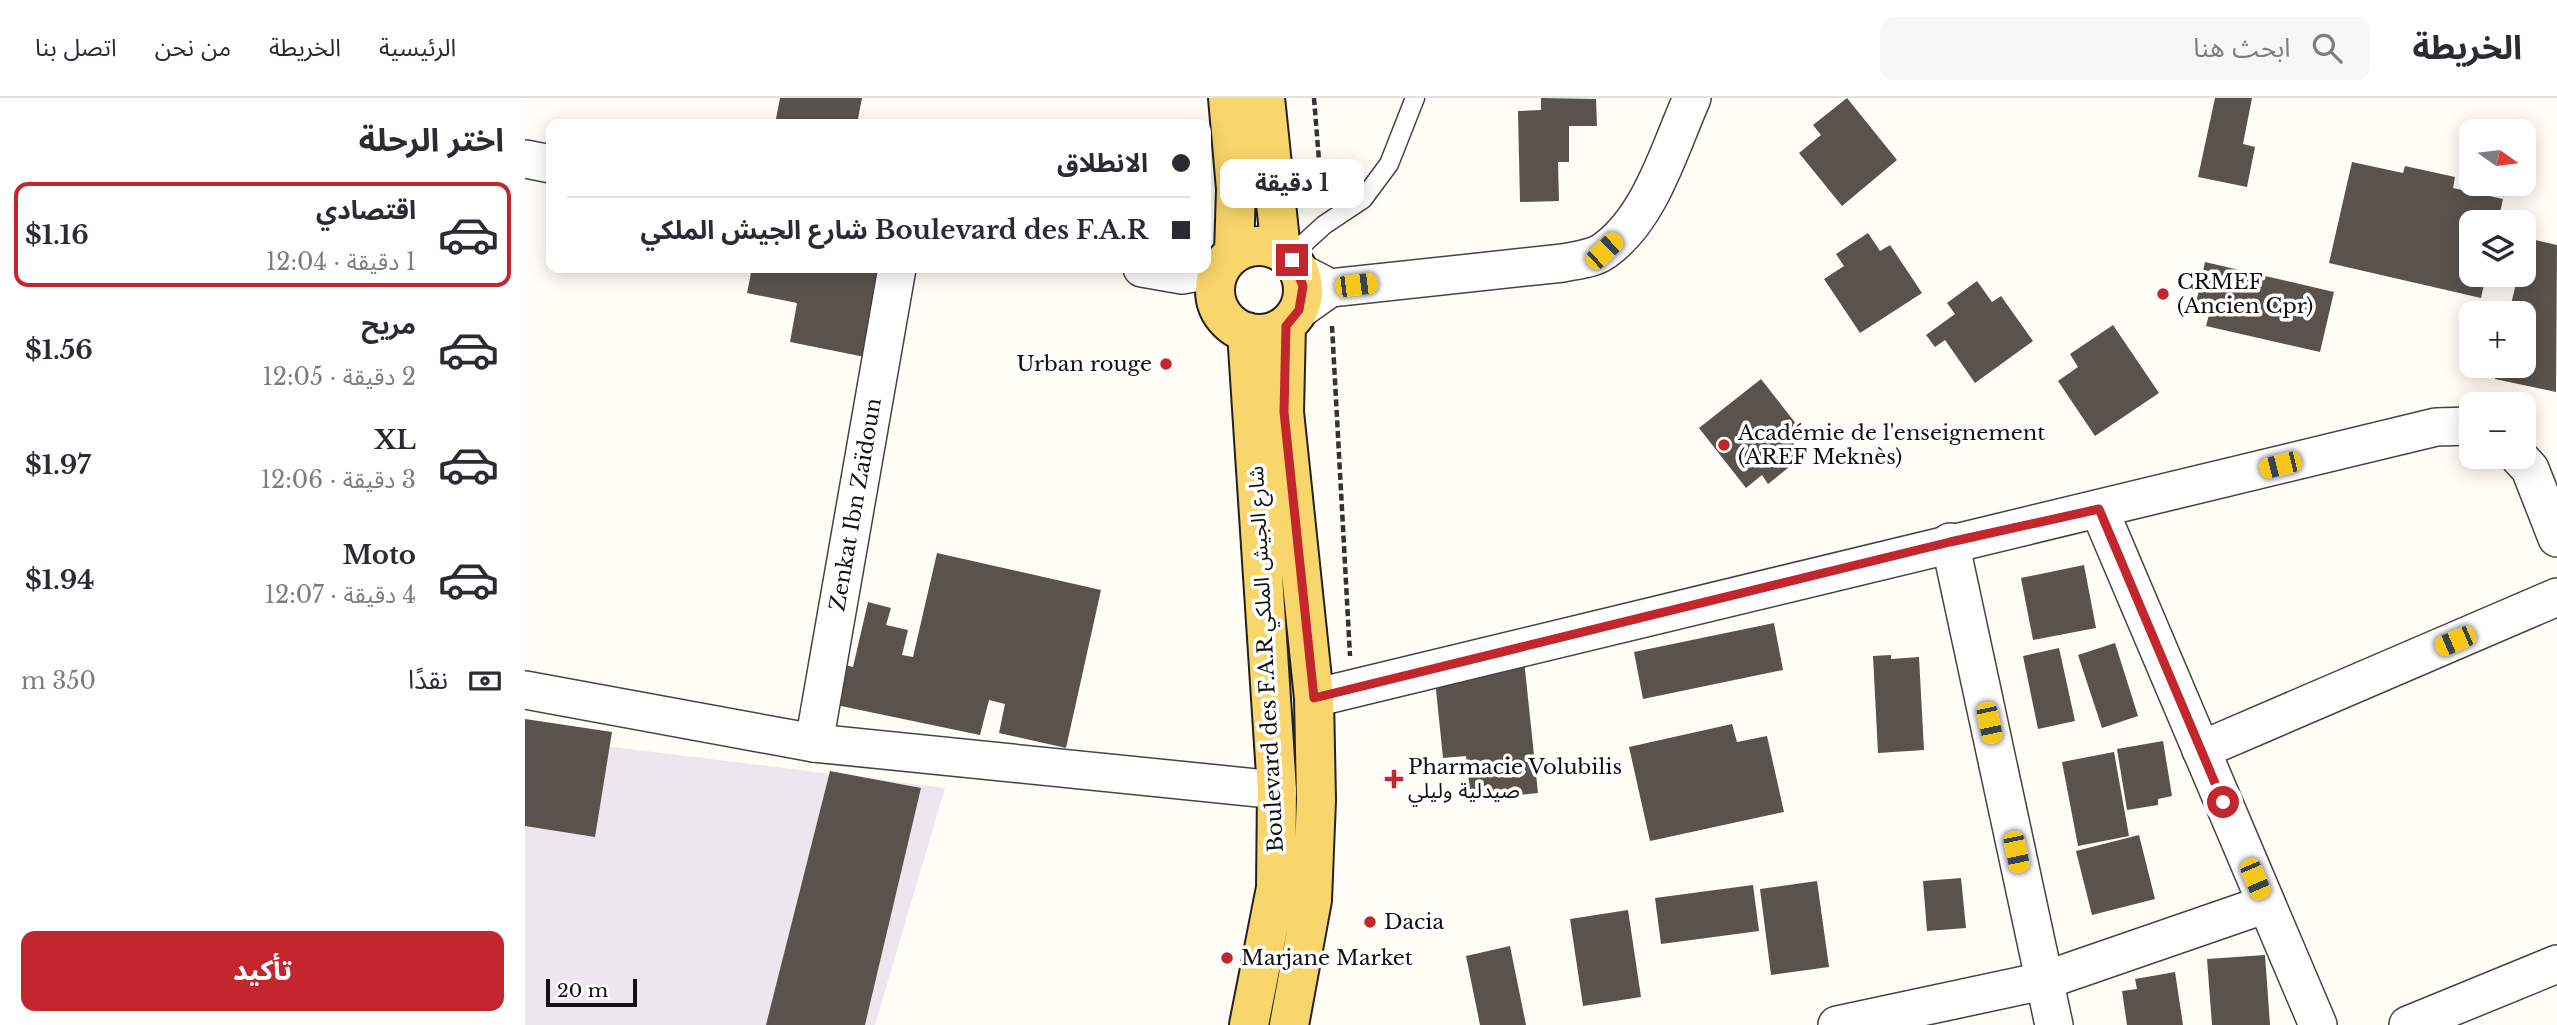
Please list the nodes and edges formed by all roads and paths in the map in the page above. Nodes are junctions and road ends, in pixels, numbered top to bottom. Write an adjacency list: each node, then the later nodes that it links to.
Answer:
1 (1227, 98): 9 (main road)
2 (1265, 98): 11 (main road, Boulevard des F.A.R شارع الجيش الملكي)
3 (1314, 98): 8 (path)
4 (1415, 98): 8 (lane)
5 (1692, 98): 11 (street)
6 (525, 159): 7 (street)
7 (546, 163)
8 (1324, 225): 11 (lane)
9 (1227, 261): 10 (street); 11 (main road); 16 (main road)
10 (1211, 266)
11 (1300, 267): 15 (main road, Boulevard des F.A.R شارع الجيش الملكي); 24 (path)
12 (896, 273): 26 (street, Zenkat Ibn Zaïdoun)
13 (1171, 273): 14 (street)
14 (1188, 273)
15 (1292, 318): 16 (main road); 25 (main road, Boulevard des F.A.R شارع الجيش الملكي)
16 (1247, 332): 28 (main road, Boulevard des F.A.R شارع الجيش الملكي)
17 (2459, 426): 19 (street)
18 (2530, 469): 20 (street)
19 (2099, 509): 21 (street); 27 (street)
20 (2557, 538)
21 (1950, 542): 24 (street); 31 (street)
22 (2557, 597): 27 (street)
23 (525, 690): 26 (street)
24 (1352, 690): 25 (street)
25 (1314, 698): 33 (main road, Boulevard des F.A.R شارع الجيش الملكي)
26 (814, 743): 28 (street)
27 (2201, 750): 29 (street)
28 (1277, 790): 32 (main road, Boulevard des F.A.R شارع الجيش الملكي)
29 (2266, 905): 31 (street); 36 (street)
30 (2557, 964): 37 (street)
31 (2043, 981): 34 (street); 35 (street)
32 (1249, 1025)
33 (1289, 1025)
34 (1837, 1025)
35 (2054, 1025)
36 (2318, 1025)
37 (2408, 1025)

